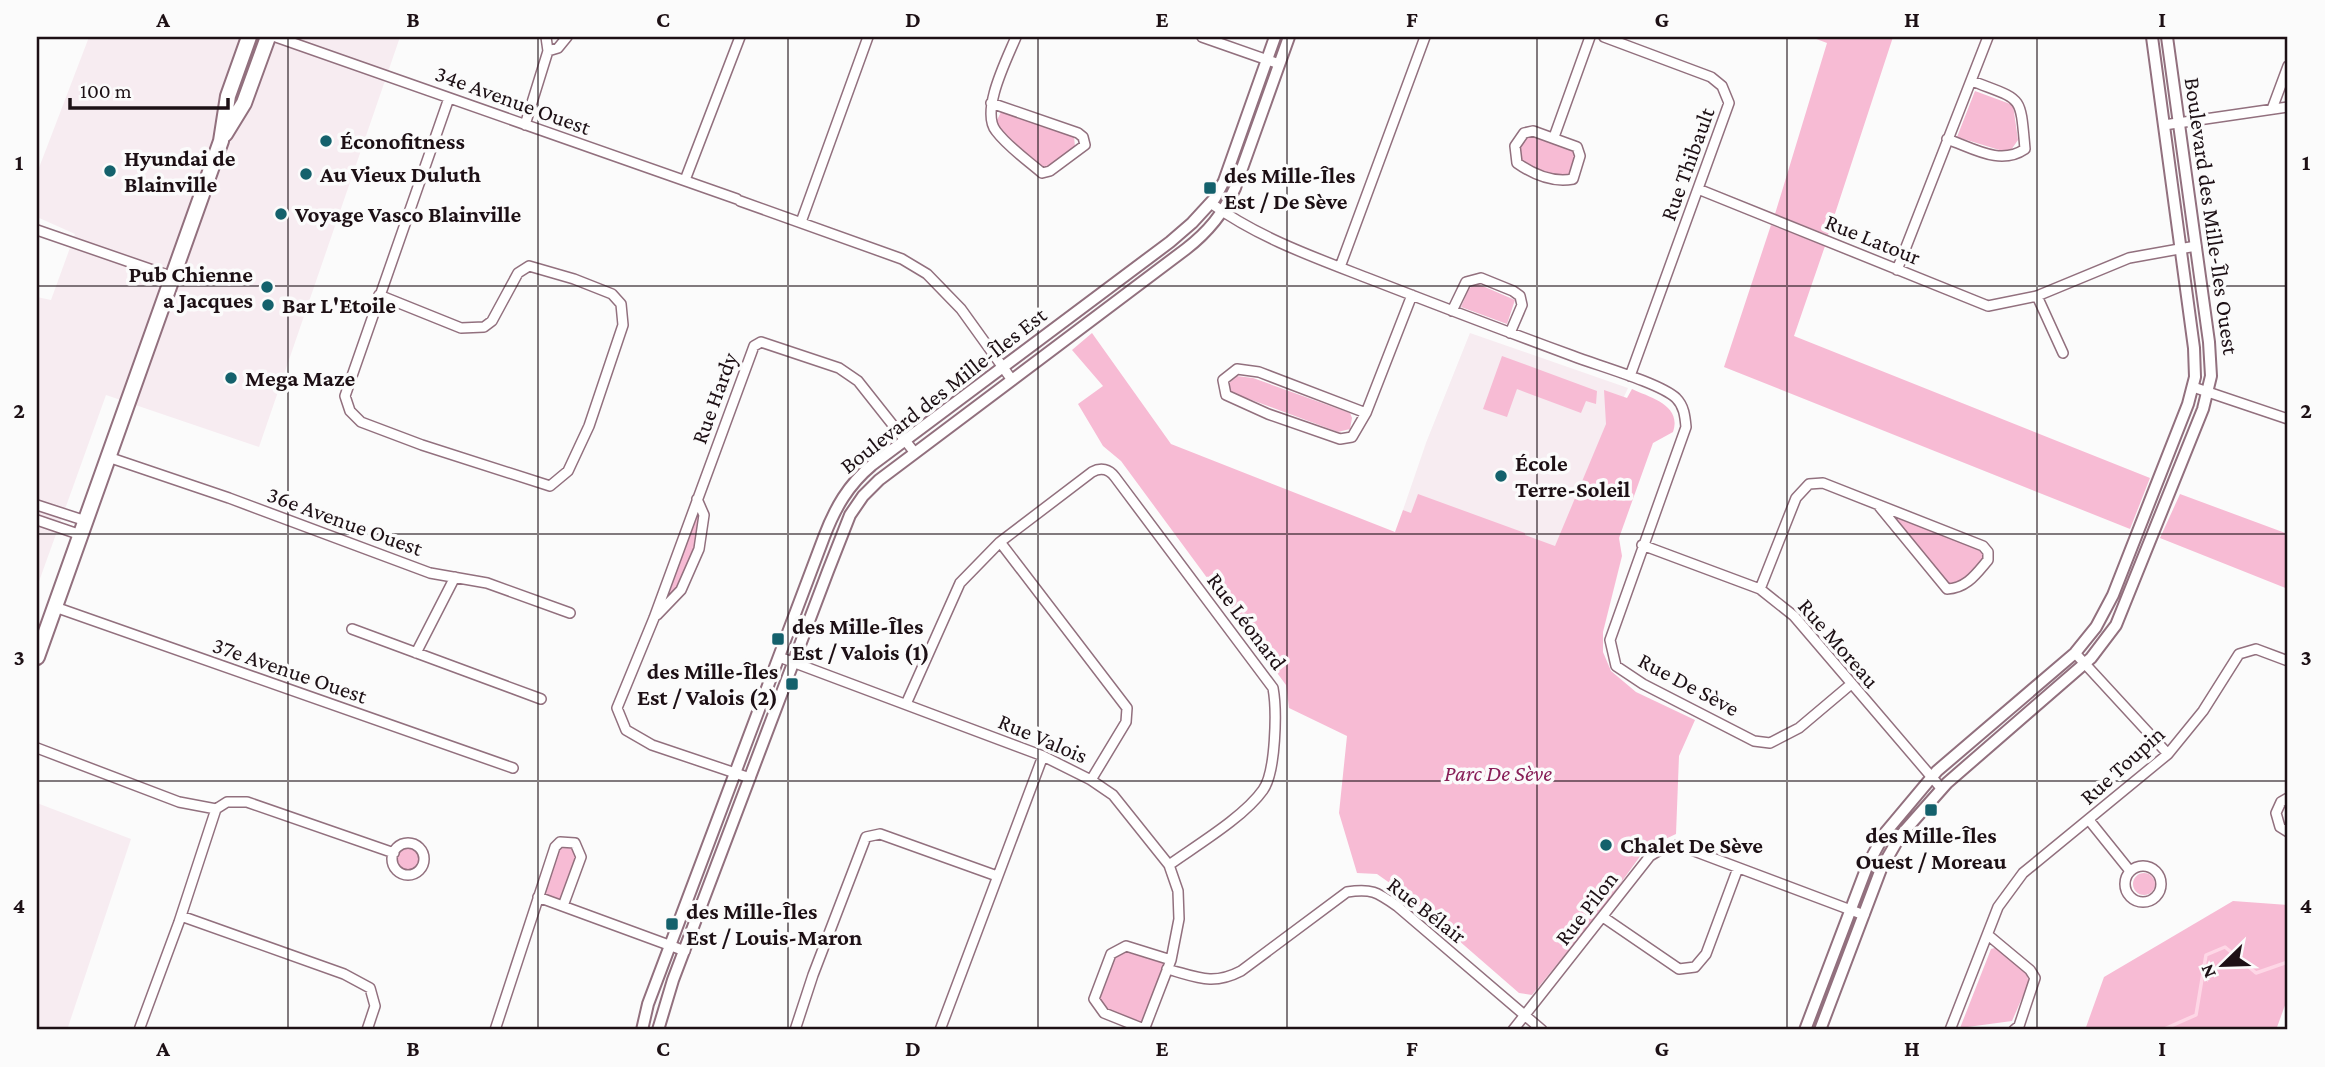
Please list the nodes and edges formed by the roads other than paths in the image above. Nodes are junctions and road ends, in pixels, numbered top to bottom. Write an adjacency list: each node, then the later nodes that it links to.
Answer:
1 (249, 37): 32 (main road)
2 (268, 37): 32 (main road)
3 (276, 37): 23 (street, 34e Avenue Ouest)
4 (546, 37): 18 (street)
5 (567, 37): 18 (street)
6 (740, 37): 33 (street)
7 (868, 37): 37 (street)
8 (1016, 37): 24 (street)
9 (1202, 37): 19 (street)
10 (1275, 37): 19 (street, Boulevard des Mille-Îles Est)
11 (1289, 37): 20 (street, Boulevard des Mille-Îles Est)
12 (1425, 37): 41 (street)
13 (1590, 37): 30 (street)
14 (1604, 37): 34 (street, Rue Thibault)
15 (1988, 37): 22 (street)
16 (2152, 37): 29 (street, Boulevard des Mille-Îles Ouest)
17 (2167, 37): 27 (street, Boulevard des Mille-Îles Ouest)
18 (548, 51): 28 (street)
19 (1267, 60): 20 (street); 35 (street, Boulevard des Mille-Îles Est)
20 (1279, 64): 36 (street, Boulevard des Mille-Îles Est)
21 (2288, 66): 26 (street)
22 (1972, 81): 31 (street); 31 (street)
23 (449, 98): 28 (street, 34e Avenue Ouest); 44 (street)
24 (991, 103): 24 (street)
25 (2288, 107): 26 (street)
26 (2272, 109): 27 (street)
27 (2179, 123): 29 (street); 39 (street, Boulevard des Mille-Îles Ouest)
28 (525, 125): 33 (street, 34e Avenue Ouest)
29 (2164, 125): 40 (street, Boulevard des Mille-Îles Ouest)
30 (1554, 137): 30 (street)
31 (1947, 139): 42 (street)
32 (221, 141): 43 (main road)
33 (685, 180): 37 (street, 34e Avenue Ouest)
34 (1698, 189): 42 (street, Rue Latour); 51 (street, Rue Thibault)
35 (1212, 204): 36 (street, Rue De Sève); 50 (street, Boulevard des Mille-Îles Est)
36 (1223, 212): 41 (street, Rue De Sève); 52 (street, Boulevard des Mille-Îles Est)
37 (801, 222): 50 (street, 34e Avenue Ouest)
38 (37, 230): 43 (street)
39 (2196, 246): 40 (street, Rue Latour); 54 (street, Boulevard des Mille-Îles Ouest)
40 (2180, 248): 46 (street, Rue Latour); 53 (street, Boulevard des Mille-Îles Ouest)
41 (1340, 267): 45 (street, Rue De Sève)
42 (1897, 270): 46 (street, Rue Latour)
43 (173, 277): 59 (main road)
44 (379, 295): 44 (street)
45 (1412, 295): 47 (street, Rue De Sève); 55 (street)
46 (2037, 296): 49 (street)
47 (1452, 311): 48 (street, Rue De Sève); 48 (street)
48 (1510, 333): 51 (street, Rue De Sève)
49 (2063, 353)
50 (1003, 367): 52 (street, 34e Avenue Ouest); 57 (street, Boulevard des Mille-Îles Est)
51 (1630, 376): 66 (street, Rue De Sève)
52 (1013, 380): 58 (street, Boulevard des Mille-Îles Est)
53 (2193, 387): 54 (street); 74 (street, Boulevard des Mille-Îles Ouest)
54 (2208, 392): 56 (street); 79 (street, Boulevard des Mille-Îles Ouest)
55 (1366, 413): 55 (street)
56 (2288, 419)
57 (906, 440): 58 (street, Rue Hardy); 60 (street, Rue Hardy); 76 (street, Boulevard des Mille-Îles Est)
58 (915, 453): 78 (street, Boulevard des Mille-Îles Est)
59 (108, 457): 64 (main road); 67 (street, 36e Avenue Ouest)
60 (697, 499): 71 (street, Rue Hardy); 71 (street, Rue Hardy)
61 (37, 505): 64 (street)
62 (1878, 505): 62 (street); 68 (street)
63 (37, 520): 64 (street)
64 (83, 528): 69 (main road)
65 (1000, 542): 82 (street); 90 (street); 97 (street, Rue Léonard)
66 (1642, 545): 68 (street, Rue Moreau); 80 (street, Rue De Sève)
67 (455, 577): 70 (street, 36e Avenue Ouest); 73 (street)
68 (1760, 589): 80 (street, Rue Moreau)
69 (55, 607): 75 (main road); 86 (street, 37e Avenue Ouest)
70 (570, 613)
71 (654, 618): 87 (street, Rue Hardy)
72 (352, 629): 73 (street)
73 (416, 653): 81 (street)
74 (2075, 653): 79 (street); 88 (street, Boulevard des Mille-Îles Ouest)
75 (37, 657)
76 (779, 657): 78 (street, Rue Valois); 87 (street, Boulevard des Mille-Îles Est)
77 (2288, 661): 84 (street, Rue Toupin)
78 (793, 663): 82 (street, Rue Valois); 89 (street, Boulevard des Mille-Îles Est)
79 (2085, 664): 84 (street); 91 (street, Boulevard des Mille-Îles Ouest)
80 (1850, 685): 88 (street, Rue Moreau)
81 (541, 699)
82 (906, 704): 85 (street, Rue Valois)
83 (37, 748): 93 (street)
84 (2168, 754): 94 (street, Rue Toupin)
85 (1043, 755): 90 (street, Rue Valois); 100 (street)
86 (513, 768)
87 (735, 772): 89 (street, Rue Hardy); 108 (street, Boulevard des Mille-Îles Est)
88 (1931, 777): 91 (street, Rue Moreau); 103 (street, Boulevard des Mille-Îles Ouest)
89 (750, 778): 109 (street, Boulevard des Mille-Îles Est)
90 (1091, 780): 97 (street, Rue Valois)
91 (1941, 788): 104 (street, Boulevard des Mille-Îles Ouest)
92 (2288, 798): 95 (street)
93 (216, 809): 96 (street); 105 (street)
94 (2090, 820): 99 (street); 107 (street, Rue Toupin)
95 (2288, 832)
96 (394, 853)
97 (1170, 866): 110 (street, Rue Valois)
98 (1738, 868): 103 (street, Rue Pilon); 106 (street, Rue Pilon); 106 (street)
99 (2130, 871): 99 (street)
100 (997, 876): 117 (street); 118 (street)
101 (538, 897): 102 (street); 102 (street); 114 (street)
102 (563, 906): 108 (street)
103 (1850, 910): 104 (street, Rue Pilon); 122 (street, Boulevard des Mille-Îles Ouest)
104 (1864, 915): 123 (street, Boulevard des Mille-Îles Ouest)
105 (181, 916): 112 (street); 113 (street)
106 (1603, 917): 111 (street, Rue Pilon)
107 (1988, 934): 124 (street, Rue Toupin); 125 (street)
108 (671, 945): 109 (street); 115 (street, Boulevard des Mille-Îles Est)
109 (685, 951): 116 (street, Boulevard des Mille-Îles Est)
110 (1169, 964): 111 (street, Rue Bélair); 119 (street, Rue Valois); 119 (street, Rue Valois)
111 (1525, 1016): 120 (street, Rue Pilon); 121 (street, Rue Bélair)
112 (139, 1030)
113 (367, 1030)
114 (495, 1030)
115 (642, 1030)
116 (658, 1030)
117 (794, 1030)
118 (940, 1030)
119 (1144, 1030)
120 (1513, 1030)
121 (1542, 1030)
122 (1805, 1030)
123 (1820, 1030)
124 (1950, 1030)
125 (2014, 1030)

